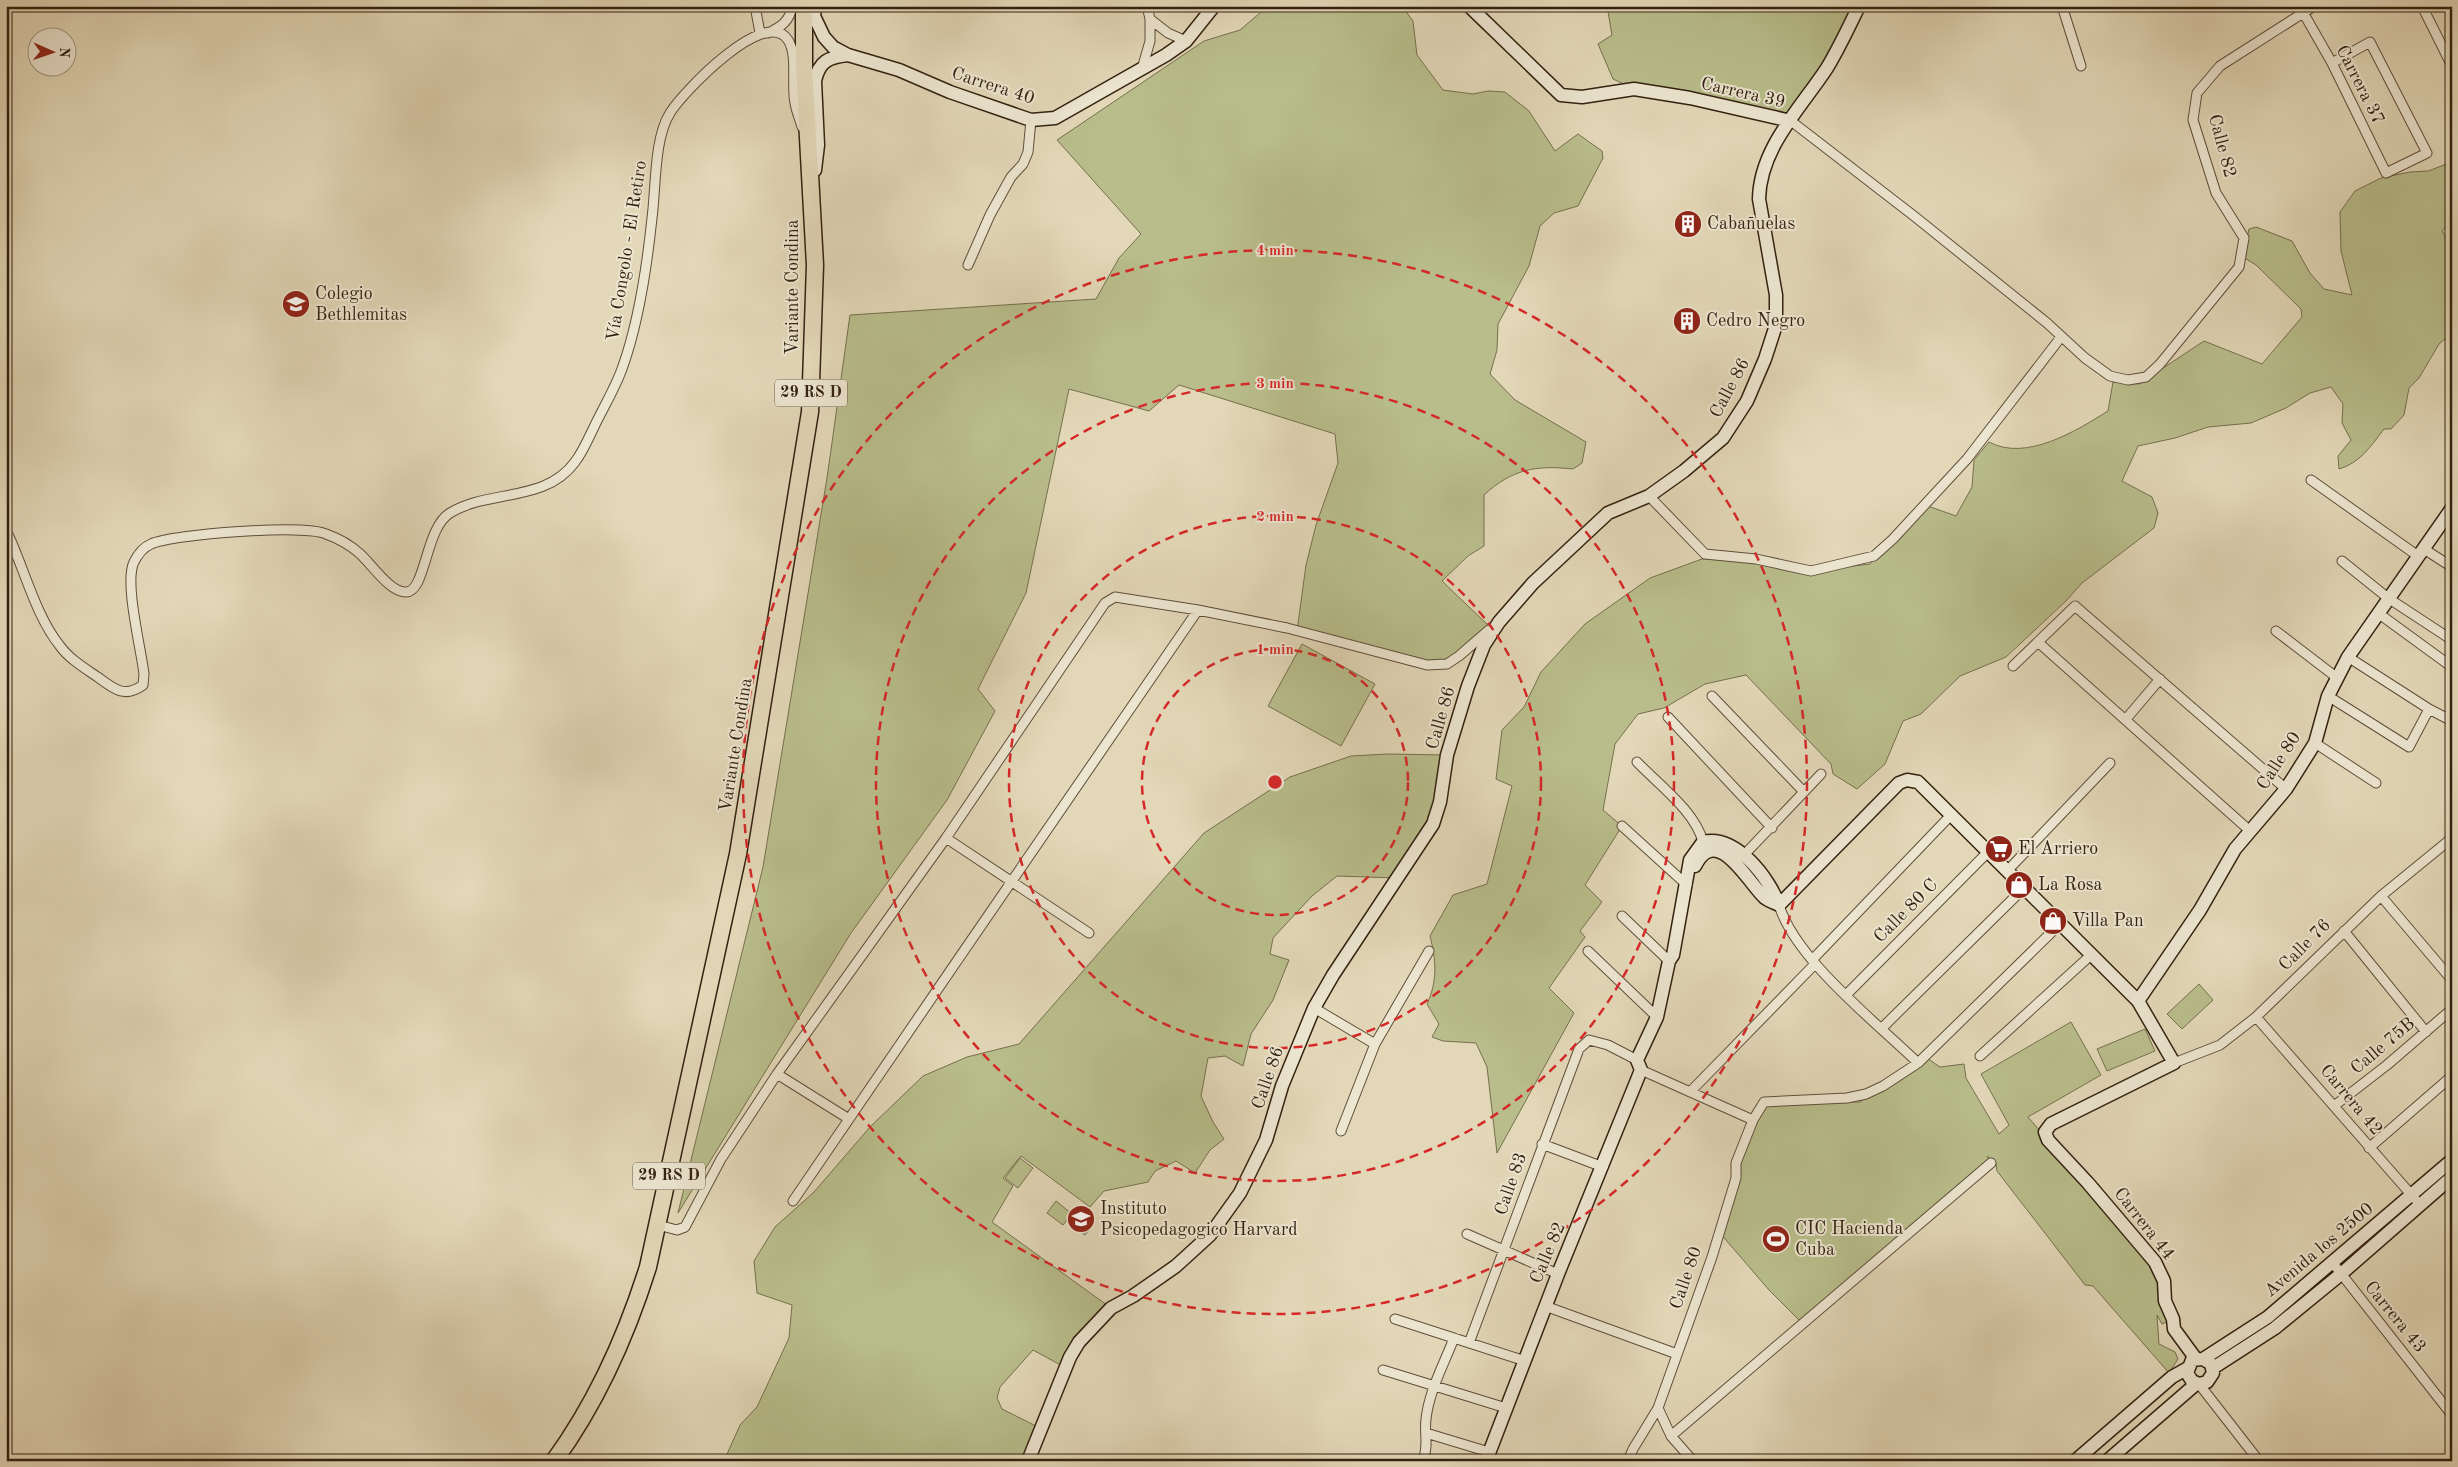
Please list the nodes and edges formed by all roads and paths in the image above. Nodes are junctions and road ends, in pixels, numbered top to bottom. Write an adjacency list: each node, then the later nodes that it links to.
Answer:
1 (755, 6): 14 (street)
2 (792, 6): 14 (street, Vía Congolo - El Retiro)
3 (804, 6): 23 (highway, Variante Condina / 29 RS D)
4 (815, 6): 16 (main road)
5 (1147, 6): 13 (street)
6 (1214, 6): 15 (main road, Carrera 40)
7 (1469, 6): 22 (main road, Carrera 39)
8 (1859, 6): 22 (main road, Calle 86)
9 (2062, 6): 18 (street)
10 (2314, 6): 12 (street, Calle 82)
11 (2422, 6): 19 (street)
12 (2304, 14): 17 (street, Carrera 37); 25 (street, Calle 82)
13 (1150, 19): 15 (street); 20 (street)
14 (764, 33): 23 (street); 31 (street, Vía Congolo - El Retiro)
15 (1186, 41): 20 (main road, Carrera 40)
16 (848, 55): 21 (main road, Carrera 40); 24 (main road)
17 (2332, 63): 17 (street, Carrera 37)
18 (2081, 66)
19 (2452, 66)
20 (1142, 70): 21 (main road, Carrera 40)
21 (1031, 120): 26 (street)
22 (1791, 121): 27 (street, Carrera 39); 29 (main road, Calle 86)
23 (809, 147): 24 (highway, Variante Condina / 29 RS D)
24 (812, 196): 115 (highway, Variante Condina / 29 RS D)
25 (2243, 256): 27 (street, Carrera 39)
26 (968, 265)
27 (2061, 337): 29 (street)
28 (2311, 480): 32 (street)
29 (1649, 496): 38 (main road, Calle 86)
30 (2452, 508): 32 (main road, Calle 80)
31 (6, 530)
32 (2421, 553): 34 (street); 35 (main road, Calle 80)
33 (2342, 561): 35 (street)
34 (2452, 567)
35 (2388, 598): 37 (main road, Calle 80); 40 (street)
36 (1198, 610): 38 (street); 64 (street); 71 (street)
37 (2378, 613): 42 (main road, Calle 80); 44 (street)
38 (1499, 622): 87 (main road, Calle 86)
39 (2276, 631): 45 (street)
40 (2452, 640)
41 (2039, 643): 43 (street); 46 (street); 51 (street)
42 (2348, 657): 45 (main road, Calle 80); 49 (street)
43 (2013, 666)
44 (2452, 668)
45 (2336, 677): 48 (main road, Calle 80)
46 (2160, 680): 51 (street); 58 (street)
47 (1712, 696): 59 (street)
48 (2328, 696): 49 (street); 53 (main road, Calle 80)
49 (2429, 709): 52 (street)
50 (1668, 717): 62 (street)
51 (2126, 719): 63 (street)
52 (2452, 721)
53 (2315, 743): 57 (street); 58 (main road, Calle 80)
54 (1637, 762): 66 (street)
55 (2110, 763): 69 (street)
56 (1821, 774): 59 (street)
57 (2376, 783)
58 (2286, 788): 63 (main road, Calle 80)
59 (1804, 792): 62 (street)
60 (1952, 814): 67 (main road); 74 (main road); 83 (street)
61 (1622, 826): 70 (street)
62 (1772, 828): 68 (street)
63 (2249, 830): 86 (main road, Calle 80)
64 (946, 838): 71 (street); 98 (street)
65 (2452, 838): 73 (street, Calle 76)
66 (1703, 842): 68 (main road); 70 (main road, Calle 82)
67 (1989, 851): 69 (main road); 85 (street, Calle 80 C)
68 (1744, 855): 74 (main road)
69 (2008, 870): 72 (main road)
70 (1688, 882): 74 (main road); 82 (main road, Calle 82)
71 (1012, 884): 78 (street); 102 (street)
72 (2025, 887): 76 (main road); 91 (street)
73 (2381, 896): 77 (street, Calle 76); 84 (street)
74 (1779, 905): 83 (street)
75 (1622, 916): 82 (street)
76 (2060, 924): 81 (main road); 95 (street)
77 (2344, 931): 90 (street, Calle 76); 92 (street)
78 (1089, 933)
79 (1429, 950): 93 (street)
80 (1588, 951): 89 (street)
81 (2091, 955): 86 (main road); 94 (street)
82 (1669, 961): 89 (main road, Calle 82)
83 (1813, 962): 85 (street); 100 (street)
84 (2452, 980)
85 (1846, 995): 91 (street)
86 (2138, 1001): 96 (main road)
87 (1314, 1008): 93 (street); 139 (main road, Calle 86)
88 (2452, 1009): 92 (street, Calle 75B)
89 (1657, 1017): 97 (main road, Calle 82)
90 (2256, 1017): 96 (street, Calle 76); 101 (street, Carrera 42)
91 (1882, 1028): 95 (street)
92 (2426, 1032): 101 (street, Calle 75B)
93 (1374, 1044): 104 (street)
94 (1980, 1056)
95 (1918, 1063): 103 (street, Calle 80)
96 (2172, 1064): 105 (main road, Calle 76)
97 (1639, 1065): 100 (street); 106 (street, Calle 83); 110 (main road, Calle 82)
98 (777, 1074): 102 (street); 115 (street)
99 (2452, 1076): 107 (street)
100 (1690, 1092): 103 (street)
101 (2334, 1106): 107 (street, Carrera 42)
102 (849, 1119): 113 (street)
103 (1753, 1120): 125 (street, Calle 80)
104 (1341, 1131)
105 (2045, 1132): 127 (main road, Carrera 44)
106 (1542, 1144): 110 (street); 117 (street, Calle 83)
107 (2369, 1148): 112 (street, Carrera 42)
108 (2452, 1160): 112 (main road, Avenida los 2500)
109 (1991, 1163): 136 (street)
110 (1603, 1167): 119 (main road, Calle 82)
111 (2452, 1177): 114 (main road, Avenida los 2500)
112 (2411, 1195): 114 (street, Carrera 42); 118 (main road, Avenida los 2500)
113 (793, 1201)
114 (2421, 1204): 120 (main road, Avenida los 2500)
115 (658, 1225): 138 (highway, Variante Condina / 29 RS D)
116 (1467, 1234): 117 (street)
117 (1505, 1251): 119 (street); 124 (street, Calle 83)
118 (2332, 1262): 120 (street, Carrera 43); 127 (main road, Avenida los 2500)
119 (1558, 1274): 121 (main road, Calle 82)
120 (2341, 1274): 128 (main road, Avenida los 2500); 134 (street, Carrera 43)
121 (1545, 1306): 125 (street); 126 (main road, Calle 82)
122 (1395, 1319): 123 (street)
123 (1454, 1338): 124 (street); 131 (street)
124 (1469, 1343): 126 (street)
125 (1677, 1354): 133 (street, Calle 80)
126 (1525, 1360): 132 (main road, Calle 82)
127 (2193, 1360): 128 (main road); 130 (main road); 143 (main road, Avenida los 2500)
128 (2212, 1368): 130 (main road, Avenida los 2500)
129 (1382, 1370): 131 (street)
130 (2198, 1384): 144 (main road, Avenida los 2500); 145 (street)
131 (1435, 1386): 132 (street); 135 (street)
132 (1506, 1408): 137 (main road, Calle 82)
133 (1658, 1408): 136 (street); 141 (street, Calle 80)
134 (2452, 1415)
135 (1426, 1433): 137 (street); 140 (street)
136 (1671, 1436): 142 (street)
137 (1487, 1456)
138 (554, 1461)
139 (1028, 1461)
140 (1423, 1461)
141 (1628, 1461)
142 (1693, 1461)
143 (2075, 1461)
144 (2107, 1461)
145 (2259, 1461)

